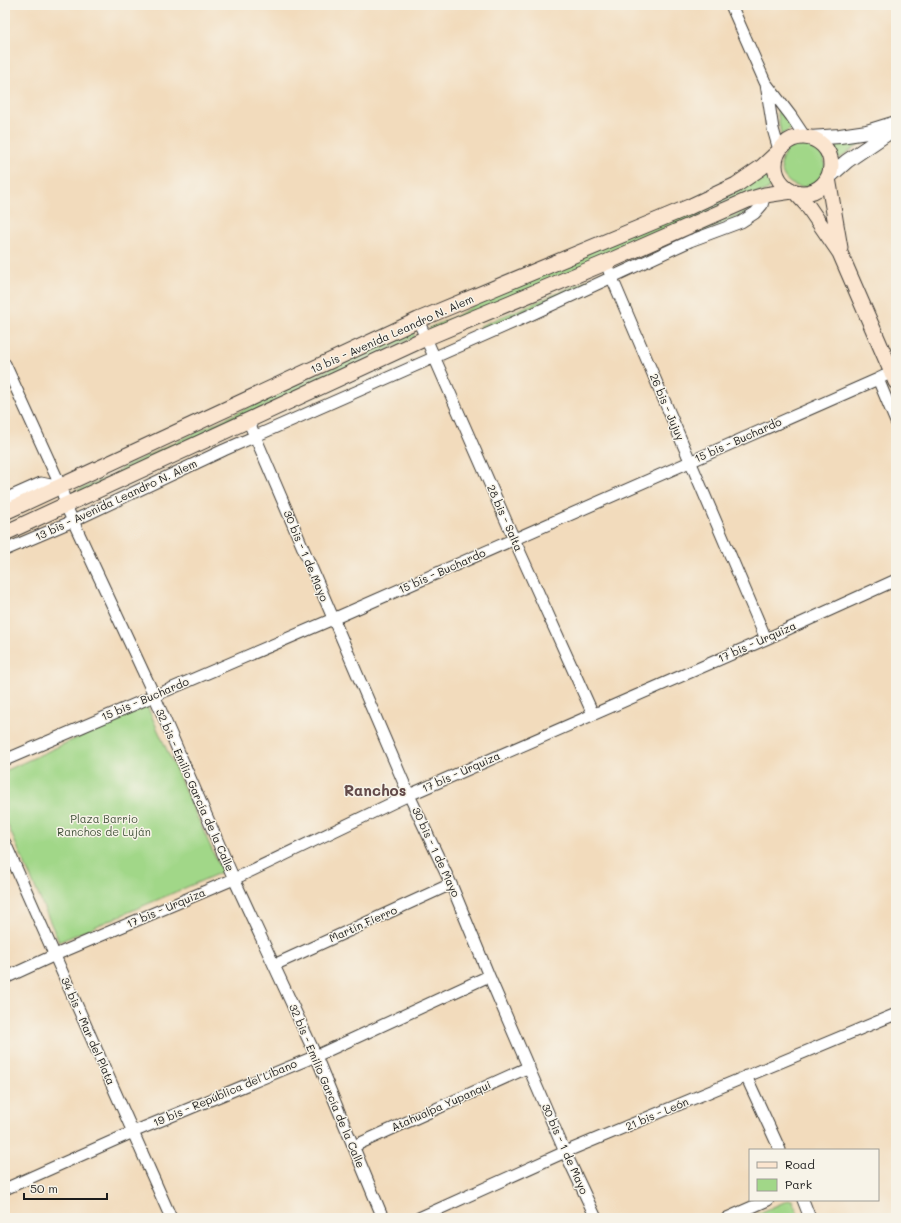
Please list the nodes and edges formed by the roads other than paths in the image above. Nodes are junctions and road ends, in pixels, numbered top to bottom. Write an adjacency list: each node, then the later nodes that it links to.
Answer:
1 (731, 5): 2 (street)
2 (765, 82): 5 (street); 6 (street)
3 (896, 124): 5 (street)
4 (896, 127): 7 (street)
5 (807, 138): 6 (main road); 7 (main road)
6 (778, 152): 8 (main road); 13 (main road, 13 bis - Avenida Leandro N. Alem)
7 (829, 177): 8 (main road); 10 (main road)
8 (793, 191): 9 (main road, 13 bis - Avenida Leandro N. Alem); 10 (main road)
9 (765, 195): 11 (main road, 13 bis - Avenida Leandro N. Alem); 12 (street, 13 bis - Avenida Leandro N. Alem)
10 (840, 253): 17 (main road)
11 (605, 263): 12 (street, 26 bis - Jujuy); 14 (main road, 13 bis - Avenida Leandro N. Alem)
12 (611, 278): 15 (street, 13 bis - Avenida Leandro N. Alem); 22 (street, 26 bis - Jujuy)
13 (418, 320): 14 (street, 28 bis - Salta); 23 (main road, 13 bis - Avenida Leandro N. Alem)
14 (426, 338): 15 (street, 28 bis - Salta); 19 (main road, 13 bis - Avenida Leandro N. Alem)
15 (434, 357): 21 (street, 13 bis - Avenida Leandro N. Alem); 29 (street, 28 bis - Salta)
16 (5, 364): 23 (street, 32 bis - Emilio García de la Calle)
17 (894, 377): 18 (street, 15 bis - Buchardo)
18 (878, 379): 20 (street); 22 (street, 15 bis - Buchardo)
19 (248, 420): 21 (street, 30 bis - 1 de Mayo); 25 (main road, 13 bis - Avenida Leandro N. Alem)
20 (896, 422)
21 (254, 436): 27 (street, 13 bis - Avenida Leandro N. Alem); 32 (street, 30 bis - 1 de Mayo)
22 (690, 461): 29 (street, 15 bis - Buchardo); 33 (street, 26 bis - Jujuy)
23 (61, 487): 24 (street); 25 (street, 32 bis - Emilio García de la Calle); 26 (main road, 13 bis - Avenida Leandro N. Alem)
24 (5, 499)
25 (66, 506): 27 (street, 32 bis - Emilio García de la Calle); 28 (main road, 13 bis - Avenida Leandro N. Alem)
26 (5, 512)
27 (73, 521): 30 (street, 13 bis - Avenida Leandro N. Alem); 34 (street, 32 bis - Emilio García de la Calle)
28 (5, 533)
29 (514, 539): 32 (street, 15 bis - Buchardo); 35 (street, 28 bis - Salta)
30 (5, 550)
31 (896, 580): 33 (street, 17 bis - Urquiza)
32 (333, 619): 34 (street, 15 bis - Buchardo); 37 (street, 30 bis - 1 de Mayo)
33 (766, 639): 35 (street, 17 bis - Urquiza)
34 (154, 695): 36 (street, 15 bis - Buchardo); 39 (street, 32 bis - Emilio García de la Calle)
35 (593, 714): 37 (street, 17 bis - Urquiza)
36 (5, 760)
37 (409, 795): 39 (street, 17 bis - Urquiza); 40 (street, 30 bis - 1 de Mayo)
38 (5, 843): 41 (street, 34 bis - Mar del Plata)
39 (234, 879): 41 (street, 17 bis - Urquiza); 42 (street, 32 bis - Emilio García de la Calle)
40 (451, 884): 42 (street, Martín Fierro); 43 (street, 30 bis - 1 de Mayo)
41 (55, 955): 44 (street, 17 bis - Urquiza); 49 (street, 34 bis - Mar del Plata)
42 (274, 965): 46 (street, 32 bis - Emilio García de la Calle)
43 (489, 976): 46 (street, 19 bis - República del Líbano); 47 (street, 30 bis - 1 de Mayo)
44 (5, 978)
45 (896, 1014): 48 (street, 21 bis - León)
46 (316, 1056): 49 (street, 19 bis - República del Líbano); 50 (street, 32 bis - Emilio García de la Calle)
47 (529, 1066): 50 (street, Atahualpa Yupanqui); 52 (street, 30 bis - 1 de Mayo)
48 (746, 1076): 51 (street); 52 (street, 21 bis - León)
49 (133, 1132): 53 (street, 19 bis - República del Líbano); 56 (street, 34 bis - Mar del Plata)
50 (354, 1146): 57 (street, 32 bis - Emilio García de la Calle)
51 (780, 1149)
52 (565, 1152): 58 (street, 21 bis - León); 59 (street, 30 bis - 1 de Mayo)
53 (5, 1189)
54 (766, 1201): 60 (street)
55 (803, 1201): 61 (street)
56 (171, 1218)
57 (383, 1218)
58 (419, 1218)
59 (596, 1218)
60 (727, 1218)
61 (810, 1218)

